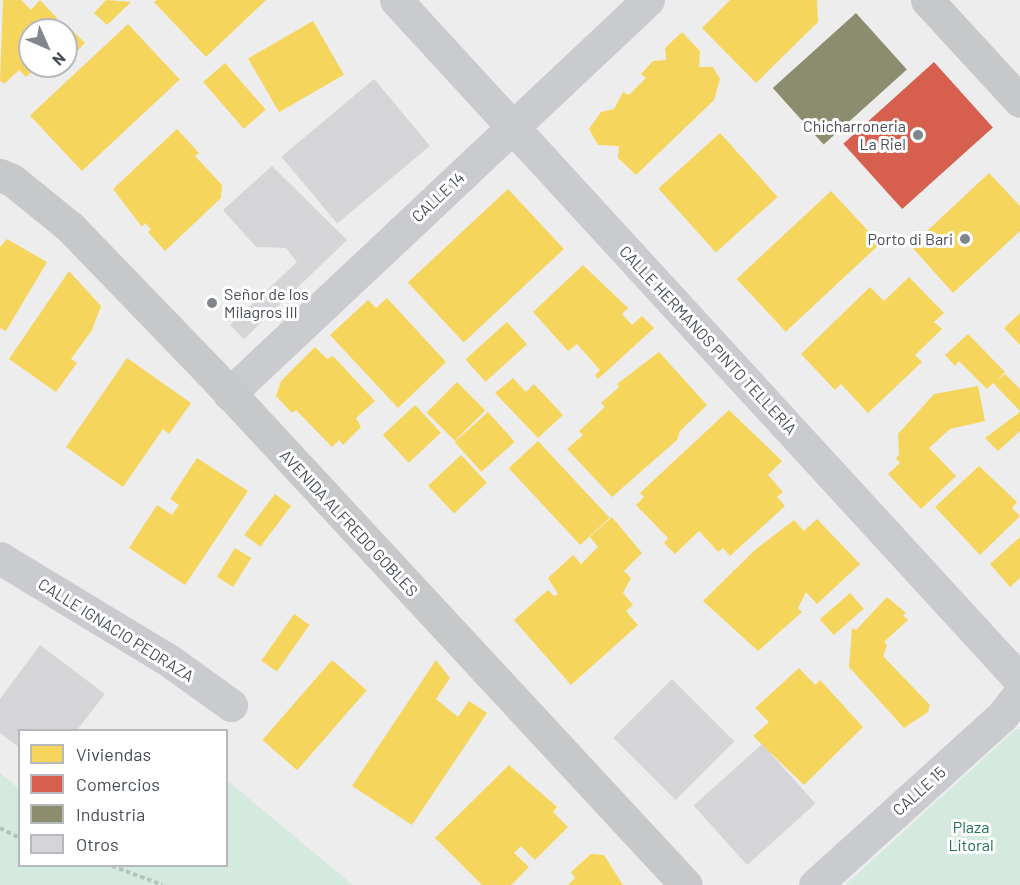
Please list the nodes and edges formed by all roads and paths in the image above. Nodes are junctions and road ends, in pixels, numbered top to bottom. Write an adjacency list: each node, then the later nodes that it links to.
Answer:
1 (396, 0): 5 (street, CALLE HERMANOS PINTO TELLERÍA)
2 (648, 0): 5 (street, CALLE 14)
3 (927, 0): 4 (main road)
4 (1020, 102)
5 (512, 127): 7 (street, CALLE 14); 9 (street, CALLE HERMANOS PINTO TELLERÍA)
6 (4, 175): 7 (main road, AVENIDA ALFREDO GOBLES)
7 (229, 394): 16 (main road, AVENIDA ALFREDO GOBLES)
8 (0, 558): 11 (street, CALLE IGNACIO PEDRAZA)
9 (1020, 680)
10 (1020, 693): 17 (street, CALLE 15)
11 (231, 705)
12 (0, 828): 13 (path)
13 (18, 837)
14 (115, 867): 15 (path)
15 (163, 885)
16 (686, 885)
17 (815, 885)

